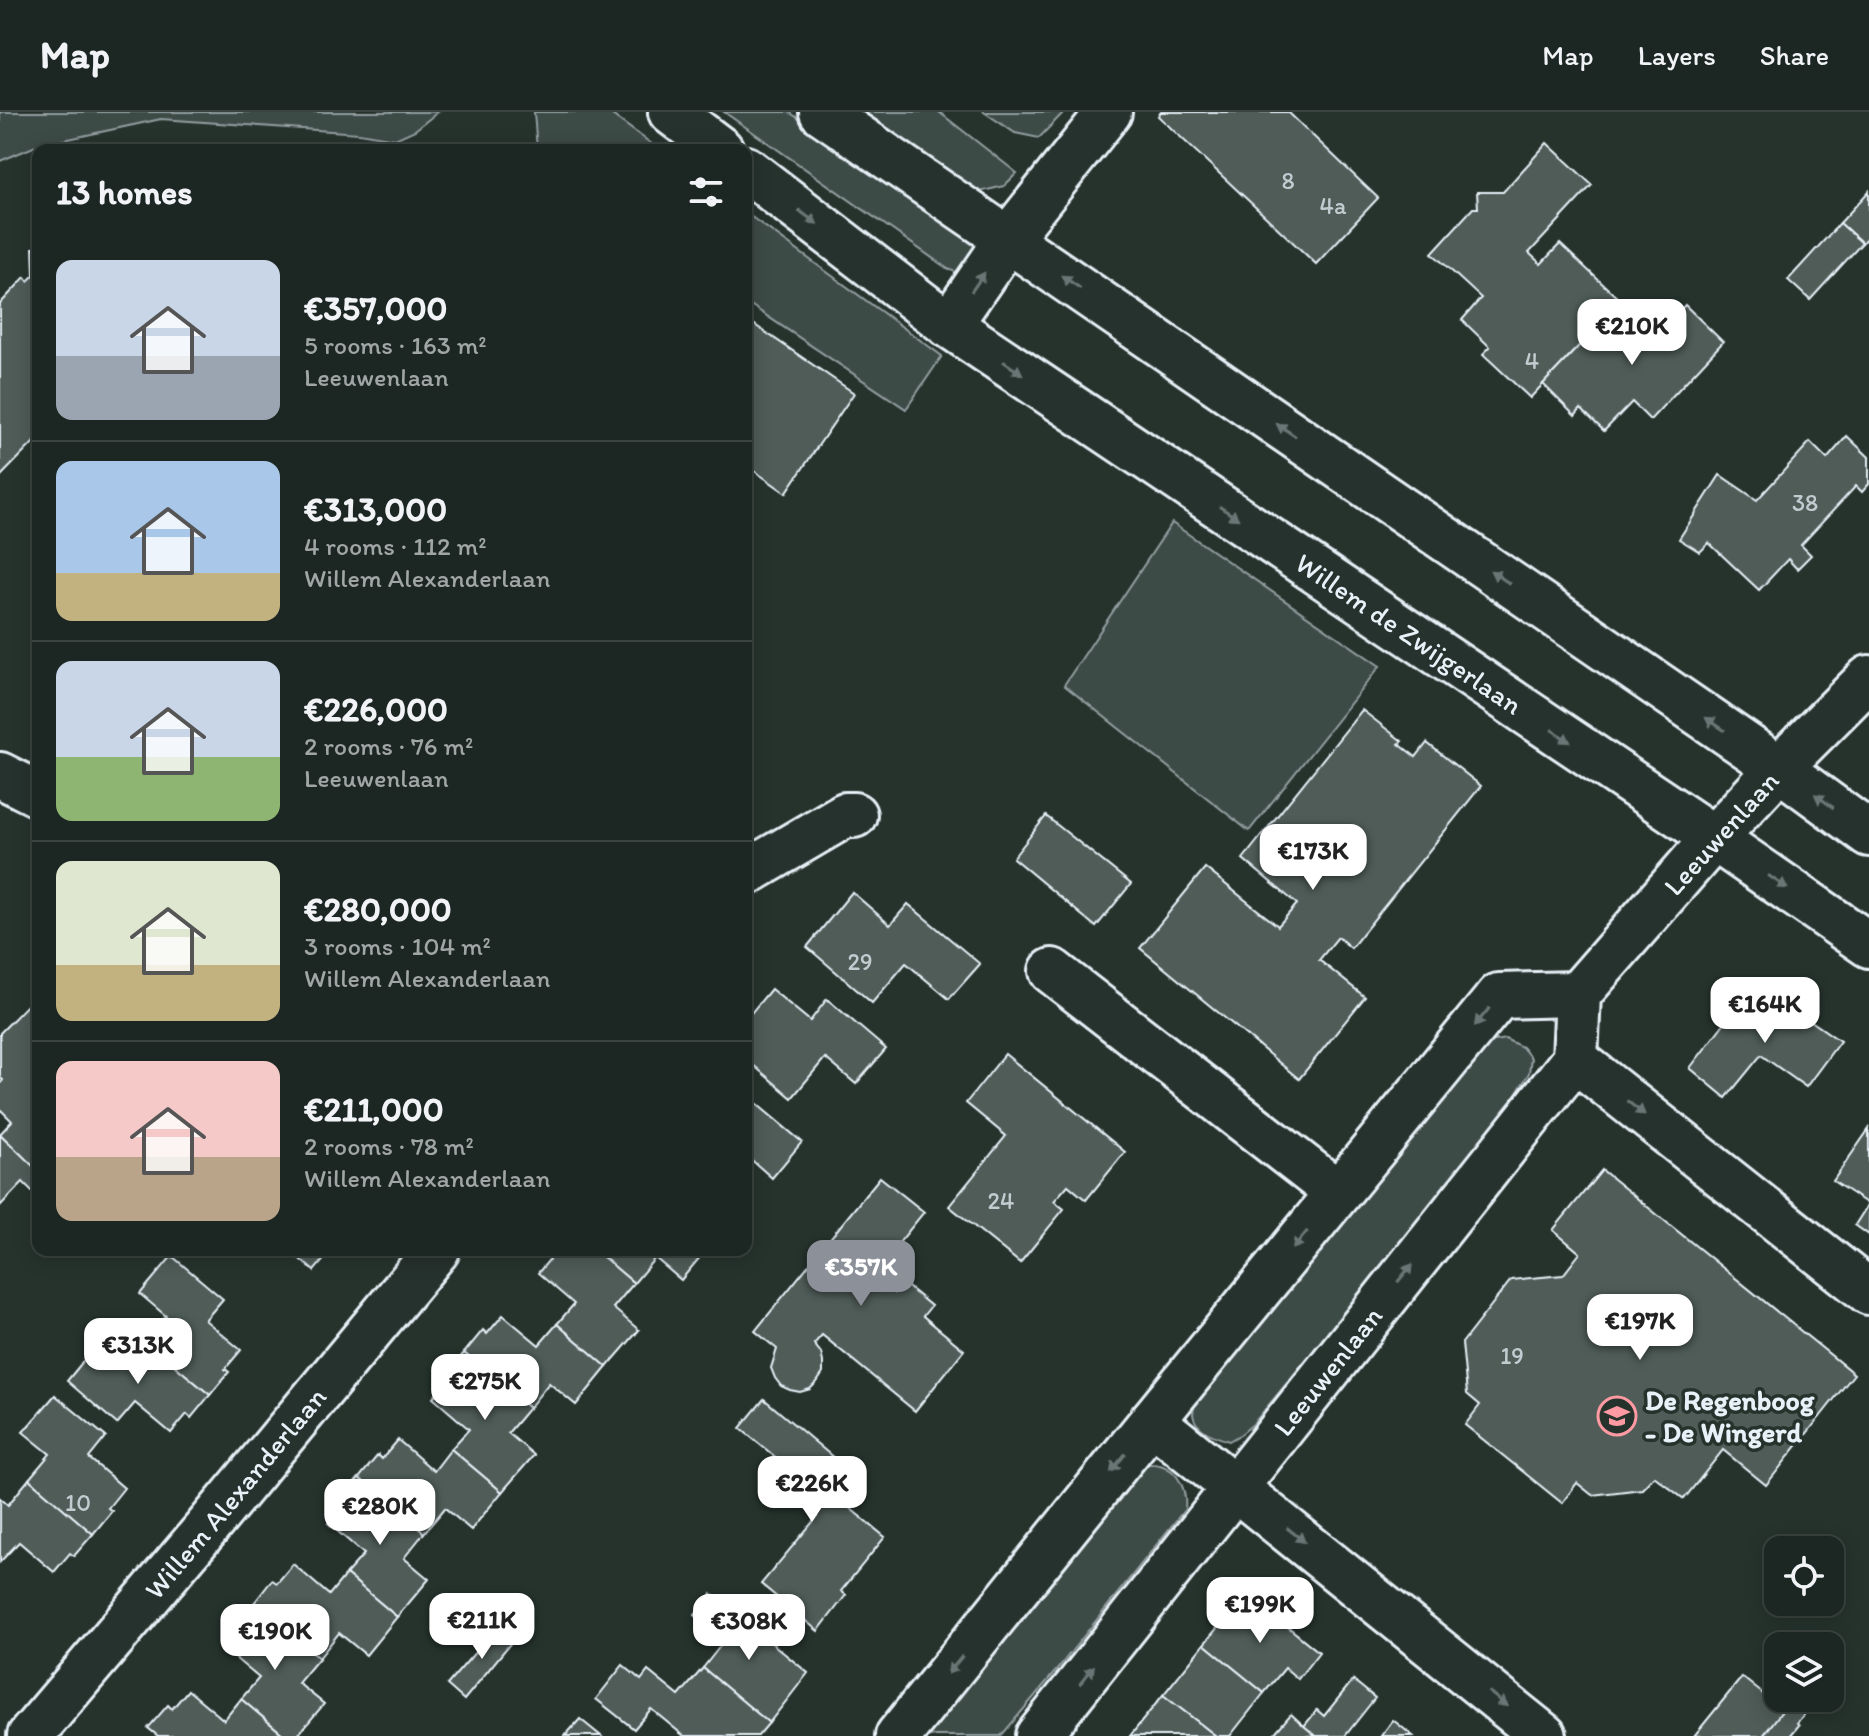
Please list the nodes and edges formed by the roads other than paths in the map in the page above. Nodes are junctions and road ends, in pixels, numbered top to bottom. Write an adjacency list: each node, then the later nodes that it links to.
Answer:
1 (671, 112): 4 (street)
2 (822, 112): 6 (street)
3 (1109, 112): 6 (street)
4 (713, 144)
5 (752, 174): 7 (street, Willem de Zwijgerlaan, one-way to 7)
6 (1008, 239): 7 (street, one-way to 6); 9 (street, one-way to 6)
7 (949, 325): 14 (street, Willem de Zwijgerlaan, one-way to 14)
8 (1869, 678): 9 (street, Leeuwenlaan)
9 (1779, 768): 13 (street, one-way to 9); 14 (street, Leeuwenlaan)
10 (0, 775): 11 (street)
11 (32, 791)
12 (854, 815): 15 (street)
13 (1869, 834)
14 (1714, 838): 16 (street, Willem de Zwijgerlaan, one-way to 16); 18 (street, Leeuwenlaan)
15 (752, 869)
16 (1869, 945)
17 (1052, 971): 20 (street)
18 (1578, 994): 19 (street); 20 (street, one-way to 20)
19 (1575, 1059): 22 (street, one-way to 22); 24 (street, Leeuwenlaan, one-way to 19)
20 (1338, 1193): 23 (street, one-way to 23)
21 (432, 1256): 25 (street, Willem Alexanderlaan)
22 (1869, 1292)
23 (1152, 1421): 24 (street); 26 (street, one-way to 26)
24 (1235, 1486): 27 (street, Leeuwenlaan, one-way to 24); 28 (street, one-way to 28)
25 (30, 1736)
26 (898, 1736)
27 (1038, 1736)
28 (1544, 1736)

